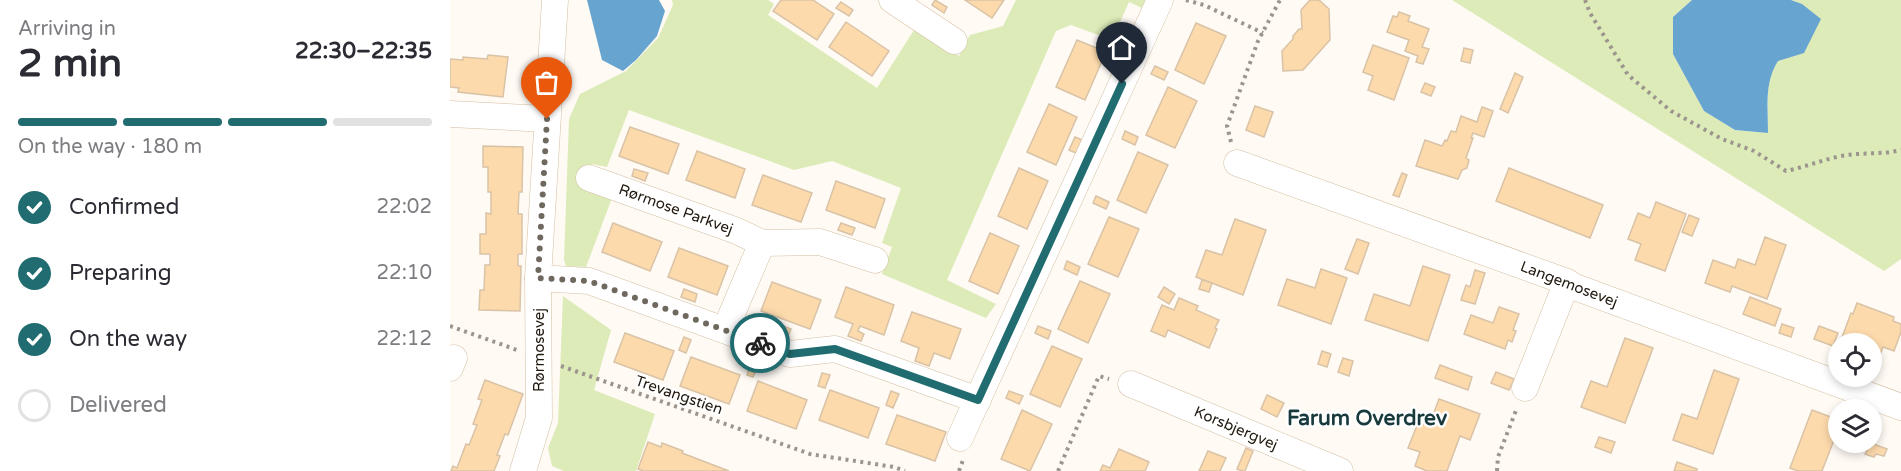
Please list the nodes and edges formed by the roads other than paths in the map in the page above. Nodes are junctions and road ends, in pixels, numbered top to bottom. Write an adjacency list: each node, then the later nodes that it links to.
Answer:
1 (555, 0): 6 (street, Rørmosevej)
2 (892, 0): 4 (street)
3 (1160, 0): 16 (street)
4 (954, 41)
5 (450, 114): 6 (street)
6 (547, 119): 11 (street, Rørmosevej)
7 (1237, 163): 12 (street, Langemosevej)
8 (589, 178): 9 (street, Rørmose Parkvej)
9 (762, 243): 10 (street, Rørmose Parkvej); 13 (street)
10 (875, 260)
11 (538, 278): 13 (street); 19 (street, Rørmosevej)
12 (1567, 282): 15 (street); 17 (street, Langemosevej)
13 (724, 330): 16 (street)
14 (1131, 384): 20 (street, Korsbjergvej)
15 (1525, 388)
16 (978, 400): 18 (street)
17 (1901, 407)
18 (960, 438)
19 (523, 471)
20 (1340, 471)

